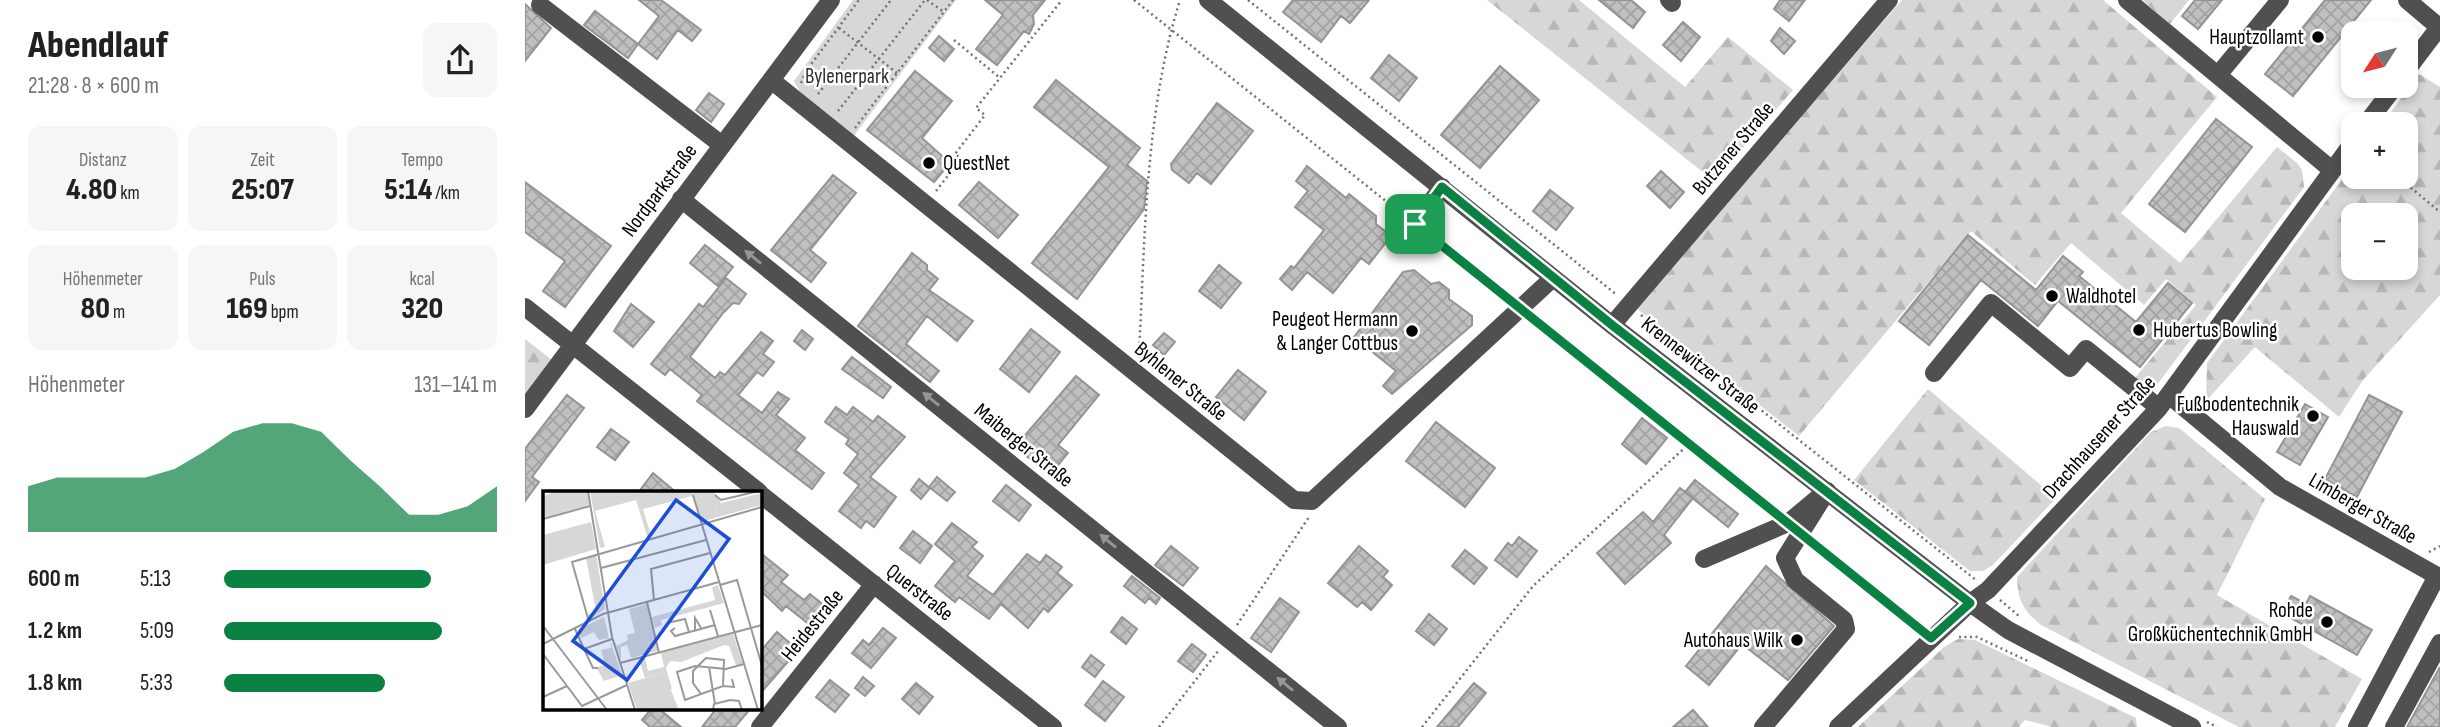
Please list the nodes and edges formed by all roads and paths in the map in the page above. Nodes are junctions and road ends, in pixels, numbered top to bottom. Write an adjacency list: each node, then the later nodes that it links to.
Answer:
1 (831, 0): 26 (street, Nordparkstraße)
2 (859, 0): 17 (path)
3 (891, 0): 20 (path)
4 (926, 0): 15 (path); 22 (path)
5 (953, 0): 15 (path)
6 (1062, 0): 25 (path)
7 (1134, 0): 18 (path)
8 (1180, 0): 18 (path)
9 (1208, 0): 36 (street, Krennewitzer Straße)
10 (1889, 0): 45 (street, Butzener Straße)
11 (2127, 0): 24 (street)
12 (2280, 0): 24 (street)
13 (2407, 0): 16 (street)
14 (540, 5): 33 (street)
15 (944, 12): 23 (path)
16 (2440, 27): 21 (street)
17 (838, 28): 20 (path); 27 (path)
18 (1171, 29): 41 (path); 48 (path)
19 (954, 40): 25 (path)
20 (857, 43): 22 (path); 29 (path)
21 (2419, 54)
22 (878, 59): 23 (path); 31 (path)
23 (897, 73): 32 (path)
24 (2218, 75): 35 (street)
25 (1000, 78): 38 (path)
26 (771, 80): 33 (street, Nordparkstraße); 48 (street, Byhlener Straße)
27 (807, 92)
28 (2386, 98): 30 (street)
29 (813, 100)
30 (2375, 112)
31 (833, 116)
32 (852, 132)
33 (722, 145): 39 (street, Nordparkstraße)
34 (2341, 158): 35 (street, Drachhausener Straße)
35 (2332, 170): 49 (street, Drachhausener Straße)
36 (1442, 187): 41 (street); 42 (street, Krennewitzer Straße)
37 (2412, 189): 40 (path)
38 (933, 196)
39 (681, 199): 46 (street, Nordparkstraße); 63 (street, Maiberger Straße, one-way to 39)
40 (2440, 212)
41 (1415, 224): 44 (path)
42 (1553, 278): 44 (street, Byhlener Straße); 45 (street, Krennewitzer Straße)
43 (525, 307): 46 (street, Querstraße)
44 (1521, 308): 48 (street, Byhlener Straße); 51 (path)
45 (1612, 325): 53 (street, Krennewitzer Straße)
46 (572, 343): 50 (street, Nordparkstraße); 52 (street, Querstraße)
47 (1934, 373): 49 (street, Limberger Straße)
48 (1138, 376)
49 (2164, 402): 58 (street, Limberger Straße); 62 (street, Drachhausener Straße)
50 (525, 409)
51 (1689, 444): 56 (path); 72 (path)
52 (757, 491)
53 (1826, 491): 56 (street); 62 (street, Krennewitzer Straße)
54 (761, 495): 61 (street, Querstraße)
55 (1317, 509): 63 (path)
56 (1795, 528): 57 (street); 64 (path); 73 (street)
57 (1705, 559)
58 (2439, 574): 76 (street, Limberger Straße)
59 (1983, 576): 60 (path)
60 (1975, 579)
61 (874, 584): 68 (street, Heidestraße); 69 (street, Querstraße)
62 (1970, 603): 64 (street, Drachhausener Straße); 67 (street, Krennewitzer Straße)
63 (1229, 638): 70 (path); 71 (street, Maiberger Straße, one-way to 63)
64 (1931, 638): 66 (path); 74 (street, Drachhausener Straße)
65 (2440, 643): 77 (street)
66 (2038, 666)
67 (2162, 721): 75 (street, Krennewitzer Straße)
68 (760, 727)
69 (1053, 727)
70 (1160, 727)
71 (1338, 727)
72 (1422, 727)
73 (1763, 727)
74 (1838, 727)
75 (2192, 727)
76 (2357, 727)
77 (2393, 727)

